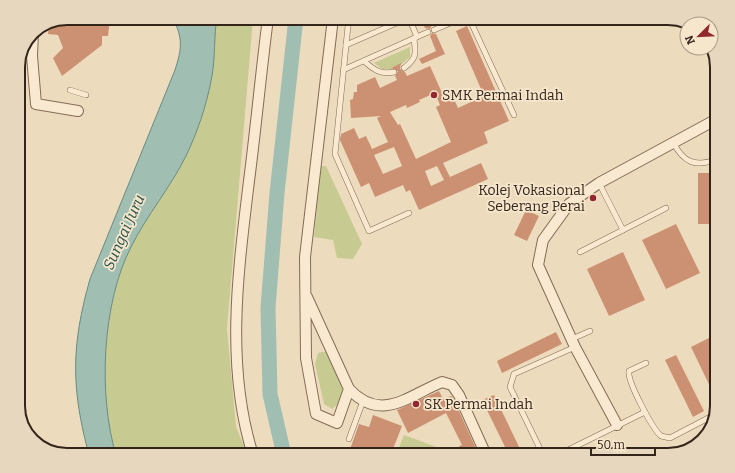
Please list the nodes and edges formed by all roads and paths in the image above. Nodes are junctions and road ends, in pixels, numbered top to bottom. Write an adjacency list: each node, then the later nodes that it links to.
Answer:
1 (267, 25): 39 (street)
2 (332, 25): 29 (street)
3 (349, 25): 12 (lane)
4 (393, 25): 12 (lane)
5 (411, 25): 10 (lane)
6 (446, 25): 8 (lane)
7 (472, 25): 20 (lane)
8 (434, 30)
9 (428, 32): 10 (lane)
10 (416, 38): 13 (lane); 14 (lane)
11 (32, 44): 19 (street)
12 (346, 45): 15 (lane)
13 (364, 61): 15 (lane); 16 (lane)
14 (404, 68)
15 (343, 70): 26 (lane)
16 (394, 72)
17 (70, 90): 18 (lane)
18 (86, 95)
19 (78, 111)
20 (514, 115)
21 (710, 123): 22 (street)
22 (673, 142): 23 (lane); 24 (street)
23 (710, 161)
24 (599, 183): 27 (lane); 31 (street)
25 (666, 208): 27 (lane)
26 (409, 213)
27 (623, 230): 28 (lane)
28 (580, 252)
29 (307, 298): 33 (street); 33 (street)
30 (590, 331): 31 (lane)
31 (573, 343): 37 (street); 41 (lane)
32 (646, 362): 35 (lane)
33 (349, 389): 34 (street)
34 (363, 401): 38 (lane); 40 (street)
35 (645, 412): 36 (lane); 37 (lane)
36 (708, 419)
37 (617, 425): 42 (lane)
38 (349, 439)
39 (251, 448)
40 (483, 448)
41 (540, 448)
42 (572, 448)

